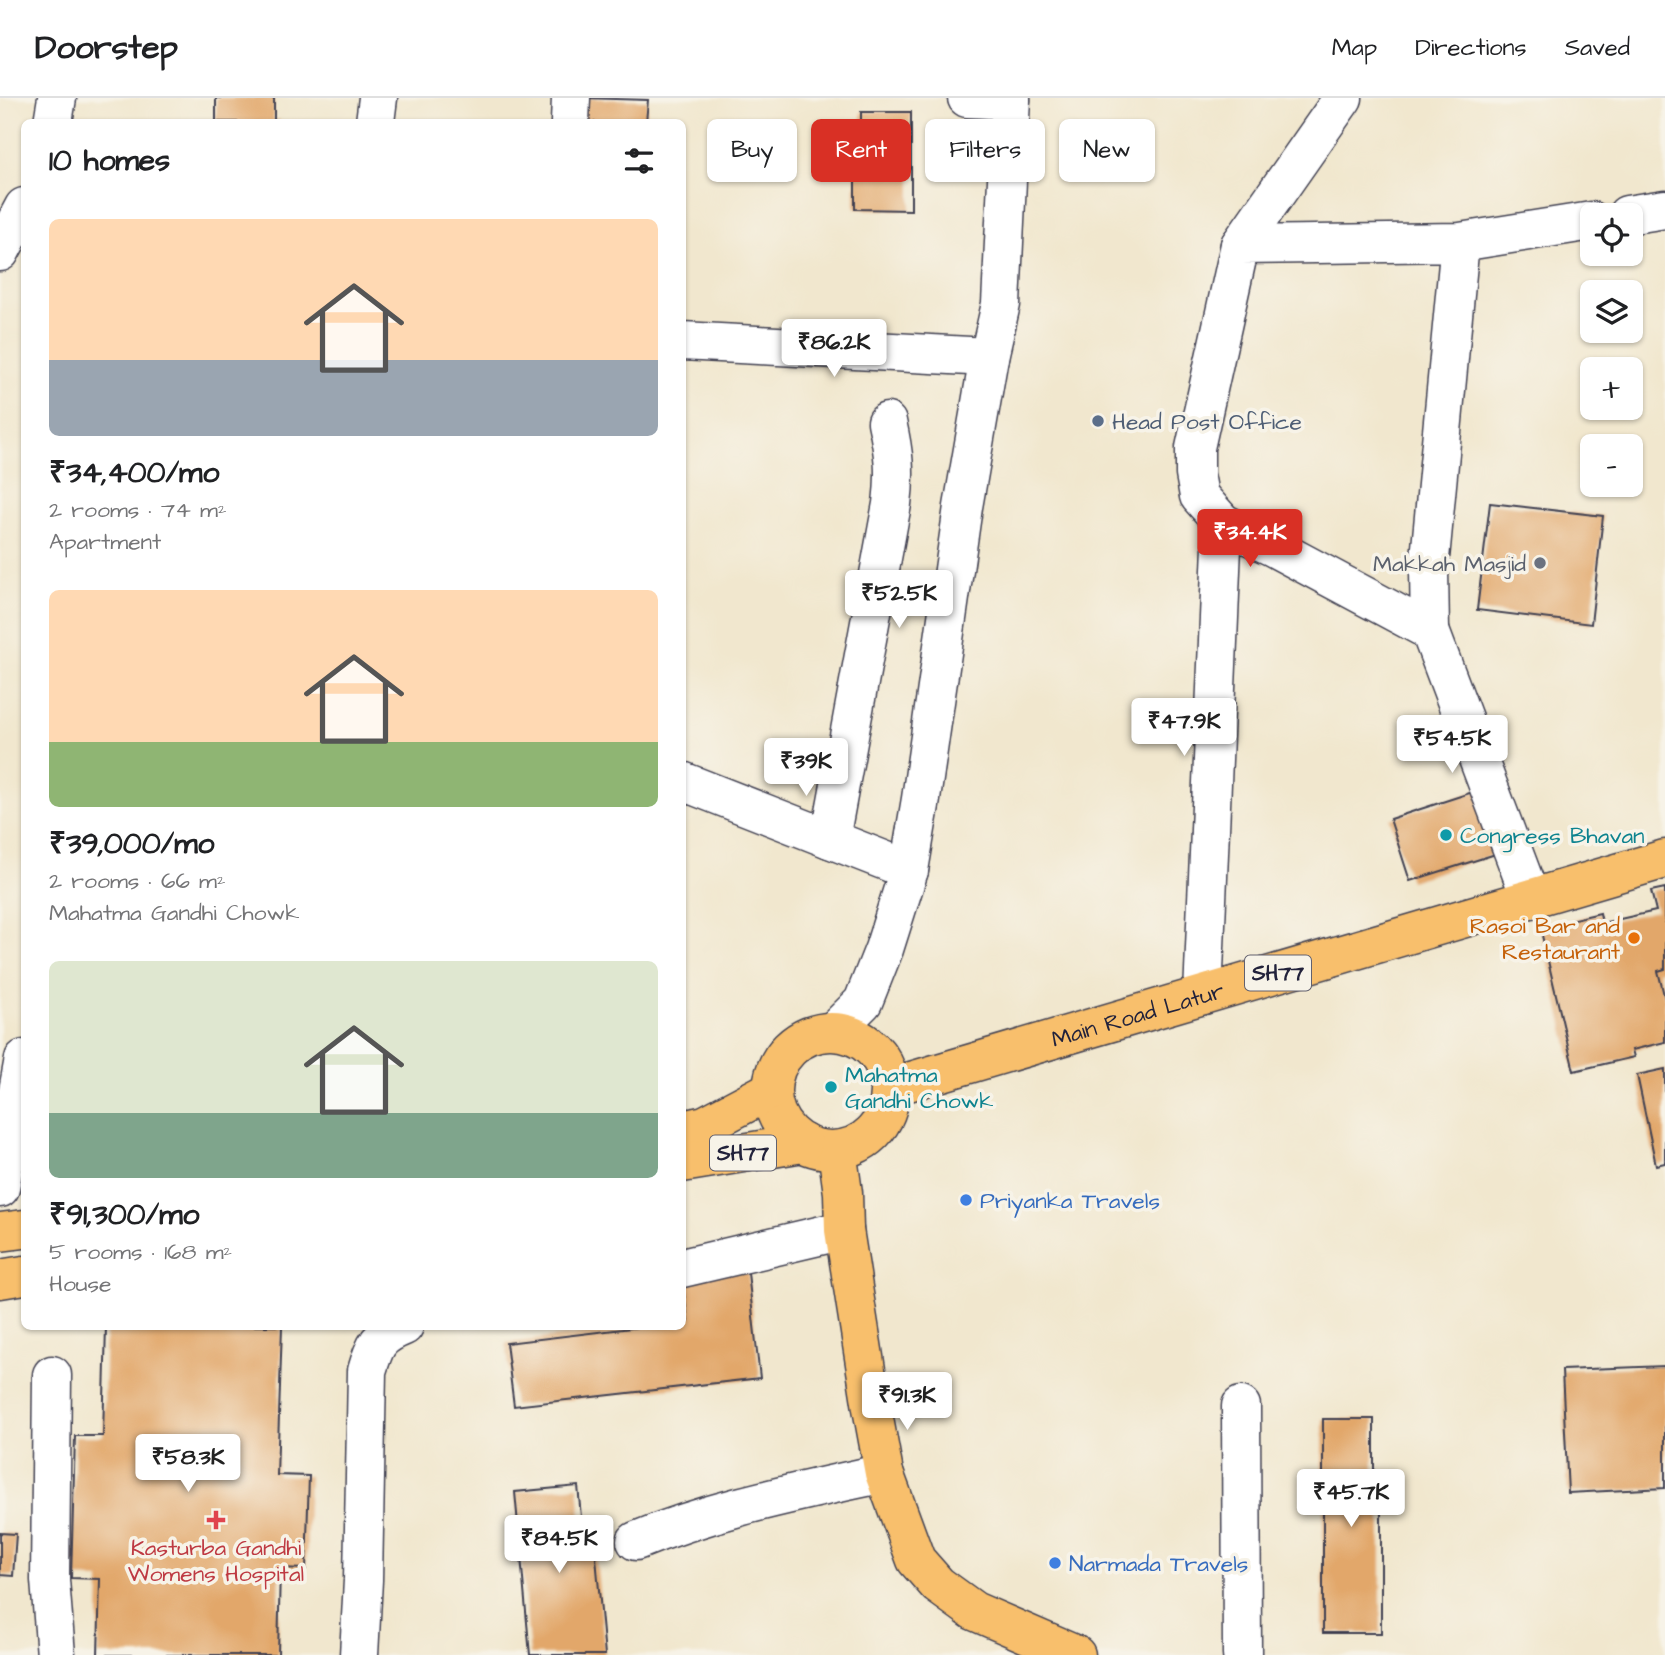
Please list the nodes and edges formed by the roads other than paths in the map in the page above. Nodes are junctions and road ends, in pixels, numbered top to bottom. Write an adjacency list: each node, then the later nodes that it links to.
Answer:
1 (58, 98): 7 (street)
2 (378, 98): 8 (street)
3 (571, 98): 9 (street)
4 (967, 98): 6 (street)
5 (1343, 98): 15 (street)
6 (1011, 99): 18 (street)
7 (54, 119)
8 (375, 119)
9 (570, 119)
10 (1665, 209): 11 (street)
11 (1643, 212)
12 (21, 213): 16 (street)
13 (1580, 223): 14 (street)
14 (1460, 242): 15 (street); 21 (street)
15 (1240, 245): 20 (street)
16 (0, 252)
17 (686, 341): 18 (street)
18 (989, 357): 25 (street)
19 (887, 422): 23 (street)
20 (1223, 523): 21 (street); 27 (street)
21 (1430, 631): 26 (street)
22 (686, 783): 23 (street)
23 (830, 839): 25 (street)
24 (1665, 859): 26 (main road, Main Road Latur / SH77)
25 (909, 870): 28 (street)
26 (1531, 899): 27 (main road, Main Road Latur / SH77)
27 (1203, 995): 30 (main road, Main Road Latur / SH77)
28 (834, 1031): 30 (main road); 31 (main road)
29 (21, 1075): 35 (street)
30 (891, 1087): 33 (main road, SH77)
31 (771, 1090): 32 (main road, SH77); 33 (main road, SH77)
32 (686, 1129)
33 (820, 1147): 34 (main road, SH77); 37 (main road)
34 (686, 1163)
35 (0, 1188)
36 (21, 1229): 38 (main road)
37 (844, 1230): 39 (street); 45 (main road)
38 (0, 1232)
39 (686, 1267)
40 (21, 1276): 41 (main road)
41 (0, 1279)
42 (395, 1330): 48 (street)
43 (52, 1375): 47 (street)
44 (1241, 1406): 50 (street)
45 (884, 1473): 46 (street); 49 (main road)
46 (636, 1541)
47 (56, 1655)
48 (359, 1655)
49 (1076, 1655)
50 (1242, 1655)

